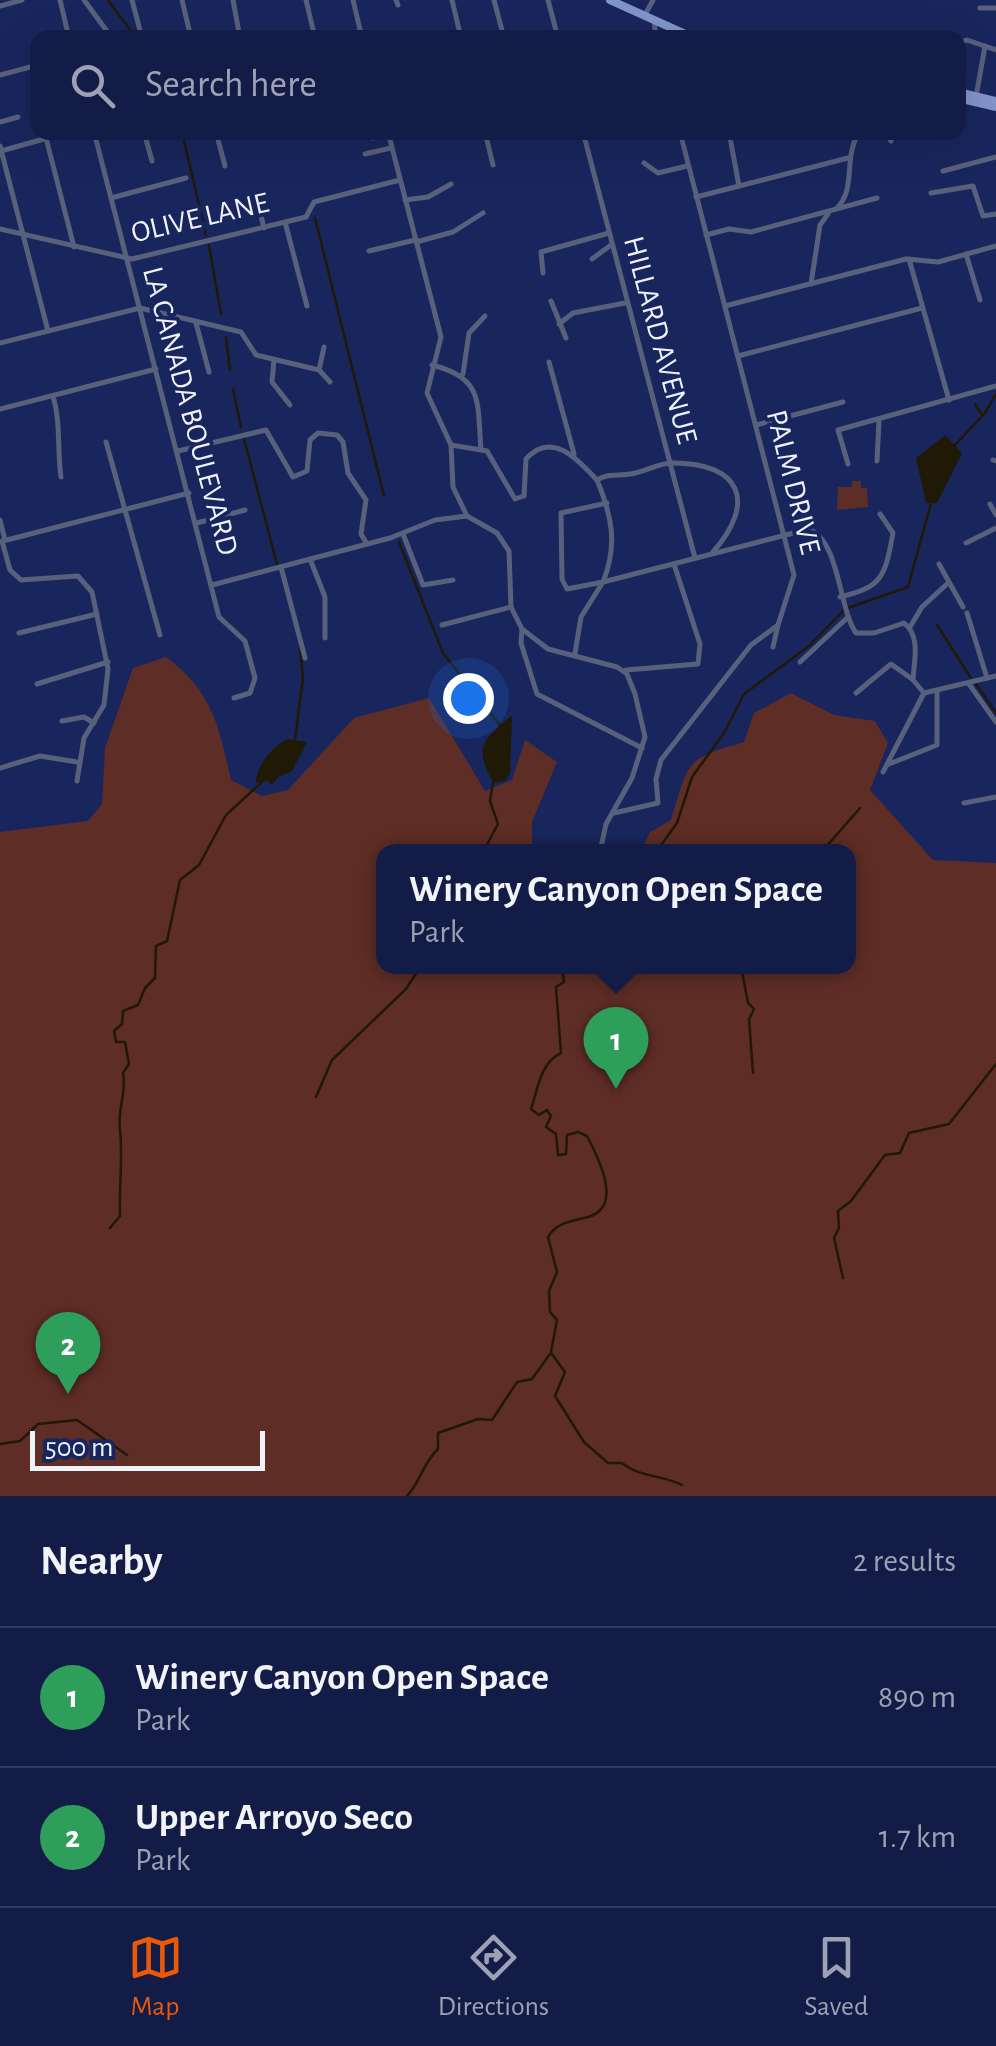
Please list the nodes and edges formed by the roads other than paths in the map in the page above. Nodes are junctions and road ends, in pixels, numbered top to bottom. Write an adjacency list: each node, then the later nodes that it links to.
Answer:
1 (22, 0): 14 (street)
2 (61, 0): 19 (street)
3 (84, 0): 20 (street)
4 (132, 0): 21 (street)
5 (182, 0): 22 (street)
6 (233, 0): 23 (street)
7 (306, 0): 24 (street)
8 (353, 0): 25 (street)
9 (452, 0): 26 (street)
10 (494, 0): 27 (street)
11 (548, 0): 28 (street)
12 (610, 0): 18 (main road)
13 (652, 0): 18 (street)
14 (13, 1): 15 (street)
15 (0, 6)
16 (980, 8): 17 (street)
17 (996, 8)
18 (650, 15): 29 (street); 30 (main road)
19 (67, 30)
20 (106, 30)
21 (140, 30)
22 (189, 30)
23 (239, 30)
24 (313, 30)
25 (361, 30)
26 (459, 30)
27 (502, 30)
28 (556, 30)
29 (654, 30)
30 (679, 30)
31 (966, 41): 32 (street)
32 (985, 46): 33 (street); 37 (street)
33 (996, 50)
34 (30, 67): 35 (street)
35 (0, 76)
36 (966, 97): 37 (main road)
37 (975, 99): 38 (main road)
38 (996, 104)
39 (18, 117): 40 (street)
40 (0, 122)
41 (37, 140): 52 (street)
42 (47, 140): 84 (street)
43 (96, 140): 69 (street, LA CANADA BOULEVARD)
44 (146, 140): 57 (street)
45 (218, 140): 60 (street)
46 (390, 140): 53 (street)
47 (488, 140): 59 (street)
48 (585, 140): 79 (street, HILLARD AVENUE)
49 (682, 140): 61 (street, PALM DRIVE)
50 (730, 140): 66 (street)
51 (855, 140): 56 (street)
52 (0, 148): 80 (street)
53 (392, 148): 54 (street); 64 (street)
54 (364, 154)
55 (996, 157): 62 (street)
56 (848, 158): 66 (street); 73 (street)
57 (152, 160)
58 (644, 164): 61 (street)
59 (493, 165)
60 (225, 166)
61 (688, 166): 68 (street, PALM DRIVE)
62 (944, 171)
63 (186, 178): 69 (street)
64 (400, 180): 71 (street); 76 (street, OLIVE LANE)
65 (450, 184): 71 (street)
66 (739, 186): 68 (street)
67 (931, 193): 75 (street)
68 (696, 197): 81 (street, PALM DRIVE)
69 (111, 198): 90 (street, LA CANADA BOULEVARD)
70 (878, 198): 73 (street)
71 (406, 200): 82 (street)
72 (259, 208): 77 (street)
73 (832, 210): 81 (street); 92 (street)
74 (482, 213): 82 (street)
75 (996, 214)
76 (285, 222): 77 (street, OLIVE LANE); 96 (street)
77 (264, 228): 90 (street, OLIVE LANE)
78 (0, 229): 80 (street, OLIVE LANE)
79 (608, 233): 83 (street, HILLARD AVENUE); 91 (street)
80 (24, 234): 84 (street, OLIVE LANE); 103 (street)
81 (706, 235): 97 (street, PALM DRIVE)
82 (415, 241): 86 (street); 110 (street)
83 (611, 244): 88 (street); 95 (street, HILLARD AVENUE)
84 (74, 246): 90 (street, OLIVE LANE)
85 (996, 246): 87 (street)
86 (369, 250)
87 (966, 254): 89 (street); 93 (street)
88 (592, 259)
89 (909, 259): 92 (street); 99 (street)
90 (127, 260): 98 (street, LA CANADA BOULEVARD)
91 (543, 272)
92 (811, 284): 97 (street)
93 (980, 300)
94 (551, 301): 102 (street)
95 (626, 302): 102 (street); 130 (street, HILLARD AVENUE)
96 (307, 306)
97 (725, 306): 107 (street, PALM DRIVE)
98 (140, 308): 101 (street); 103 (street); 111 (street, LA CANADA BOULEVARD)
99 (922, 308): 107 (street); 118 (street)
100 (485, 316): 114 (street)
101 (196, 323): 108 (street); 113 (street)
102 (558, 324): 104 (street)
103 (48, 331): 105 (street)
104 (566, 338)
105 (0, 343)
106 (324, 346): 112 (street)
107 (738, 356): 123 (street, PALM DRIVE)
108 (274, 360): 112 (street); 120 (street)
109 (549, 362): 128 (street)
110 (432, 364): 114 (street); 125 (street)
111 (156, 370): 117 (street); 126 (street, LA CANADA BOULEVARD)
112 (319, 370): 115 (street)
113 (208, 372)
114 (462, 374): 127 (street)
115 (330, 382)
116 (996, 386): 118 (street)
117 (54, 396): 121 (street); 134 (street)
118 (948, 400): 122 (street)
119 (843, 402): 123 (street)
120 (290, 405)
121 (0, 409)
122 (879, 420): 129 (street); 131 (street)
123 (756, 425): 148 (street, PALM DRIVE)
124 (106, 442): 139 (street)
125 (451, 444): 127 (street); 143 (street)
126 (178, 450): 136 (street, LA CANADA BOULEVARD); 151 (street)
127 (481, 450): 128 (street)
128 (574, 454): 132 (street)
129 (878, 461)
130 (669, 462): 133 (street); 152 (street); 153 (street, HILLARD AVENUE)
131 (848, 464)
132 (585, 468): 133 (street); 135 (street)
133 (606, 475): 135 (street)
134 (61, 477)
135 (597, 480): 137 (street)
136 (189, 493): 139 (street); 145 (street, LA CANADA BOULEVARD)
137 (607, 502): 159 (street); 159 (street)
138 (990, 504): 142 (street)
139 (124, 510): 149 (street); 171 (street)
140 (245, 510): 145 (street)
141 (880, 514): 162 (street)
142 (996, 515)
143 (467, 516): 147 (street); 163 (street)
144 (0, 520): 149 (street)
145 (197, 523): 161 (street, LA CANADA BOULEVARD)
146 (996, 528): 150 (street)
147 (403, 534): 151 (street); 158 (street)
148 (786, 534): 152 (street); 162 (street); 166 (street, PALM DRIVE)
149 (2, 541): 164 (street)
150 (966, 543)
151 (367, 544): 154 (street)
152 (711, 554): 153 (street)
153 (695, 558): 155 (street)
154 (310, 559): 157 (street); 172 (street)
155 (674, 564): 159 (street); 178 (street)
156 (940, 564): 160 (street)
157 (281, 567): 161 (street); 175 (street)
158 (453, 580)
159 (603, 582): 174 (street)
160 (948, 583): 168 (street); 180 (street)
161 (212, 585): 187 (street, LA CANADA BOULEVARD)
162 (841, 601): 165 (street)
163 (512, 607): 167 (street); 169 (street)
164 (98, 614): 170 (street); 176 (street)
165 (846, 616): 168 (street); 177 (street)
166 (778, 624): 173 (street); 199 (street, PALM DRIVE)
167 (442, 626)
168 (910, 627): 181 (street)
169 (522, 629): 174 (street); 191 (street)
170 (19, 633)
171 (160, 635)
172 (325, 638)
173 (774, 648)
174 (575, 653): 178 (street)
175 (304, 658)
176 (108, 662): 183 (street); 190 (street)
177 (800, 662)
178 (623, 670): 191 (street)
179 (996, 676): 180 (street)
180 (987, 678): 182 (street)
181 (914, 680): 185 (street); 186 (street)
182 (968, 683): 184 (street); 189 (street)
183 (37, 684)
184 (938, 692): 185 (street); 193 (street)
185 (924, 693): 193 (street)
186 (856, 694)
187 (234, 698)
188 (62, 721): 190 (street)
189 (996, 722)
190 (94, 723): 192 (street)
191 (642, 748): 199 (street)
192 (78, 762): 194 (street); 196 (street)
193 (888, 764): 195 (street)
194 (0, 768)
195 (883, 772)
196 (77, 780)
197 (996, 796): 198 (street)
198 (964, 803)
199 (614, 814): 200 (street)
200 (602, 844)

